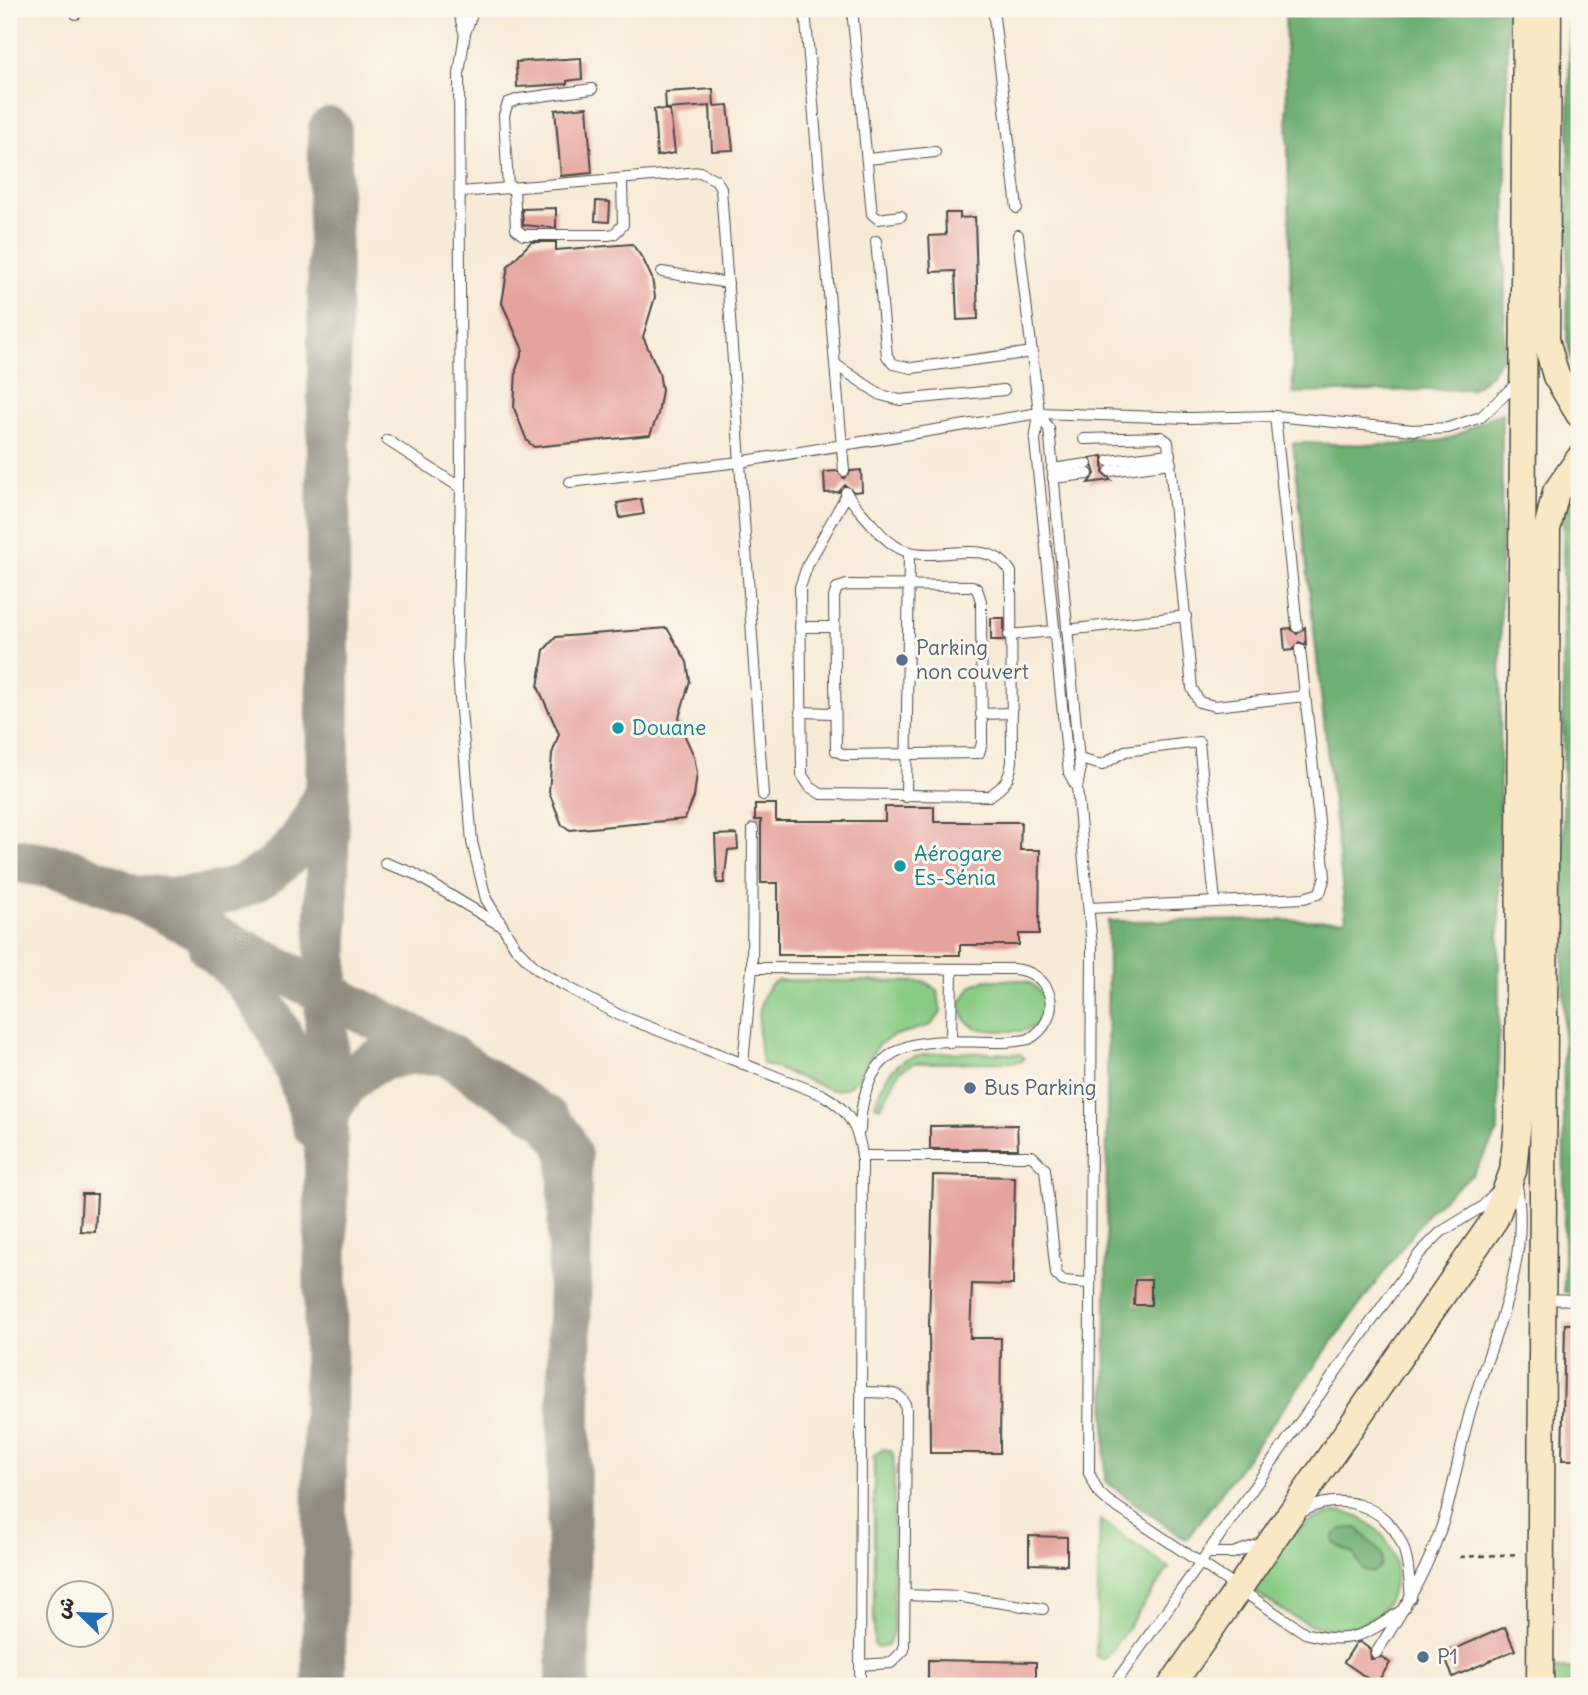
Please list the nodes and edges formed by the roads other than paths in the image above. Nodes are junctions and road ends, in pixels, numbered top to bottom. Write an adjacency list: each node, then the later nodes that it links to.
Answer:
1 (458, 9): 8 (lane)
2 (474, 9): 8 (lane)
3 (805, 9): 22 (lane)
4 (852, 9): 11 (lane)
5 (993, 9): 15 (lane)
6 (1527, 9): 23 (street)
7 (1548, 9): 26 (street)
8 (465, 33): 14 (lane)
9 (592, 89): 13 (lane)
10 (935, 152): 11 (lane)
11 (867, 159): 16 (lane)
12 (622, 179): 13 (lane); 13 (lane); 20 (lane)
13 (511, 188): 14 (lane)
14 (460, 192): 39 (lane)
15 (1017, 208)
16 (901, 216)
17 (1018, 235): 21 (lane)
18 (876, 240): 21 (lane)
19 (662, 272): 20 (lane)
20 (728, 284): 33 (lane)
21 (1033, 352): 25 (lane)
22 (836, 365): 24 (lane); 30 (lane)
23 (1525, 374): 27 (lane); 41 (street)
24 (1004, 390)
25 (1039, 413): 27 (lane); 30 (lane); 37 (lane); 48 (lane)
26 (1579, 414)
27 (1275, 416): 46 (lane)
28 (1084, 439): 31 (lane)
29 (387, 440): 39 (lane)
30 (841, 447): 33 (lane); 36 (lane)
31 (1171, 458): 34 (lane); 43 (lane)
32 (1579, 459): 41 (street)
33 (739, 462): 38 (lane); 61 (lane)
34 (1110, 466)
35 (1087, 469): 37 (lane)
36 (844, 471)
37 (1053, 473): 47 (lane)
38 (570, 482)
39 (461, 488): 67 (lane)
40 (909, 552): 42 (lane); 44 (lane); 49 (lane)
41 (1535, 553): 74 (street); 76 (street)
42 (908, 585): 45 (lane); 56 (lane); 58 (lane)
43 (1185, 616): 47 (lane); 51 (lane)
44 (800, 627): 45 (lane); 54 (lane)
45 (834, 627): 55 (lane)
46 (1297, 628)
47 (1067, 630): 52 (lane)
48 (1055, 631): 49 (lane); 53 (lane)
49 (1010, 636): 57 (lane)
50 (1300, 649): 51 (lane)
51 (1305, 696): 65 (lane)
52 (1074, 701): 53 (lane); 59 (lane)
53 (1062, 702): 60 (lane)
54 (800, 712): 55 (lane); 62 (lane)
55 (833, 713): 58 (lane)
56 (981, 713): 57 (lane); 58 (lane)
57 (1012, 713): 62 (lane)
58 (907, 754): 62 (lane)
59 (1079, 760): 60 (lane); 65 (lane)
60 (1077, 788): 66 (lane)
61 (763, 795)
62 (906, 797)
63 (753, 829): 68 (lane)
64 (385, 863): 67 (lane)
65 (1215, 901): 66 (lane)
66 (1089, 908): 75 (lane)
67 (499, 925): 71 (lane)
68 (752, 968): 69 (lane); 71 (lane)
69 (952, 969): 70 (lane); 70 (lane)
70 (951, 1043): 72 (lane)
71 (743, 1064): 72 (lane)
72 (861, 1141): 73 (lane)
73 (862, 1156): 75 (lane); 78 (lane)
74 (1515, 1161): 79 (street); 80 (lane); 84 (lane)
75 (1088, 1283): 81 (lane)
76 (1542, 1299): 77 (lane); 91 (street)
77 (1579, 1300)
78 (862, 1392): 83 (lane); 87 (lane)
79 (1283, 1527): 80 (lane); 82 (street); 84 (lane)
80 (1209, 1553): 81 (lane)
81 (1201, 1564): 82 (lane); 89 (lane)
82 (1240, 1591): 84 (lane); 90 (street)
83 (905, 1595): 85 (lane); 87 (lane)
84 (1408, 1603): 86 (lane)
85 (1043, 1609)
86 (1376, 1653)
87 (860, 1665): 88 (lane)
88 (860, 1686)
89 (1113, 1686)
90 (1171, 1686)
91 (1540, 1686)

